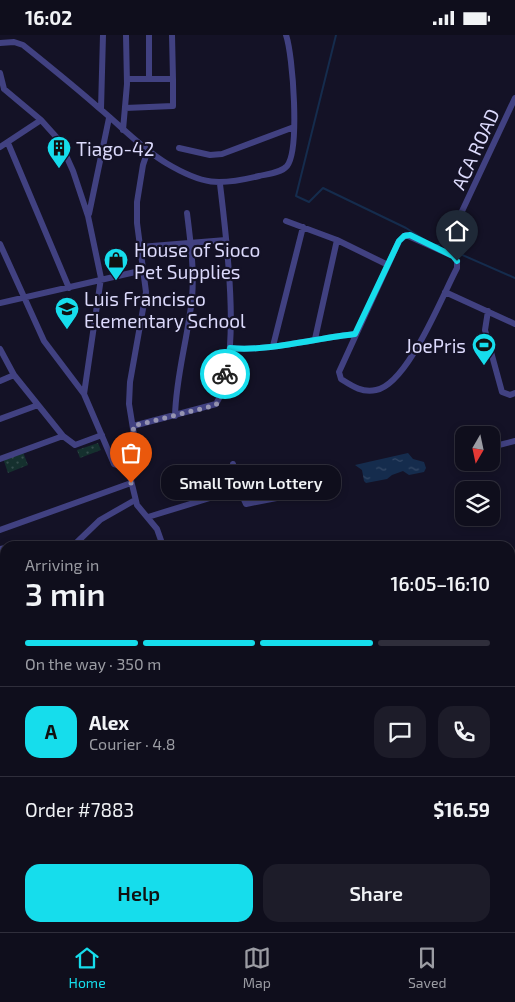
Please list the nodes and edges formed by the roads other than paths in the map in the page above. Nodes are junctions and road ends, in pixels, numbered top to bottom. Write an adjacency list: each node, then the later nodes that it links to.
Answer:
1 (103, 35): 14 (street)
2 (126, 35): 8 (street)
3 (149, 35): 9 (street)
4 (172, 35): 10 (street)
5 (286, 35): 17 (street)
6 (0, 43): 14 (street)
7 (0, 73): 11 (street)
8 (127, 79): 9 (street); 13 (street)
9 (149, 79): 10 (street)
10 (174, 79): 13 (street)
11 (2, 90): 16 (street)
12 (515, 98): 33 (street, ACA ROAD)
13 (126, 108): 18 (street)
14 (101, 109): 15 (street)
15 (109, 118): 18 (street); 25 (street)
16 (42, 120): 19 (street); 25 (street)
17 (294, 127): 21 (street); 23 (street)
18 (122, 130): 22 (street)
19 (8, 143): 20 (street); 37 (street)
20 (0, 147)
21 (179, 148)
22 (148, 150): 23 (street); 32 (street)
23 (220, 184): 29 (street)
24 (187, 213): 31 (street)
25 (88, 216): 36 (street)
26 (286, 221): 27 (street)
27 (303, 227): 28 (street); 45 (street)
28 (337, 240): 34 (street); 44 (street)
29 (226, 241): 31 (street); 46 (street)
30 (0, 244): 39 (street)
31 (191, 244): 32 (street); 53 (street)
32 (140, 247): 35 (street)
33 (447, 253): 34 (street); 38 (street)
34 (388, 265): 43 (street)
35 (144, 270): 36 (street); 55 (street)
36 (101, 279): 37 (street); 51 (street)
37 (69, 288): 39 (street)
38 (444, 292): 41 (street); 43 (street)
39 (23, 298): 40 (street); 51 (street)
40 (0, 303)
41 (488, 311): 42 (street); 50 (street)
42 (515, 324)
43 (355, 334): 44 (street)
44 (315, 339): 45 (street)
45 (273, 347): 46 (street)
46 (230, 348): 53 (street)
47 (0, 349): 48 (street)
48 (14, 375): 49 (street); 52 (street)
49 (0, 381)
50 (515, 393)
51 (84, 394): 56 (street)
52 (38, 405): 54 (street); 57 (street)
53 (175, 416): 55 (street)
54 (0, 419)
55 (133, 426): 62 (street)
56 (102, 435): 57 (street); 62 (street)
57 (63, 436): 60 (street)
58 (515, 441): 59 (street)
59 (500, 445)
60 (0, 459)
61 (233, 464): 64 (street)
62 (128, 468): 63 (street)
63 (131, 483): 66 (street); 68 (street)
64 (238, 489): 65 (street); 67 (street)
65 (292, 495)
66 (135, 500): 67 (street); 69 (street)
67 (148, 517): 70 (street)
68 (0, 530)
69 (78, 541)
70 (161, 541)

